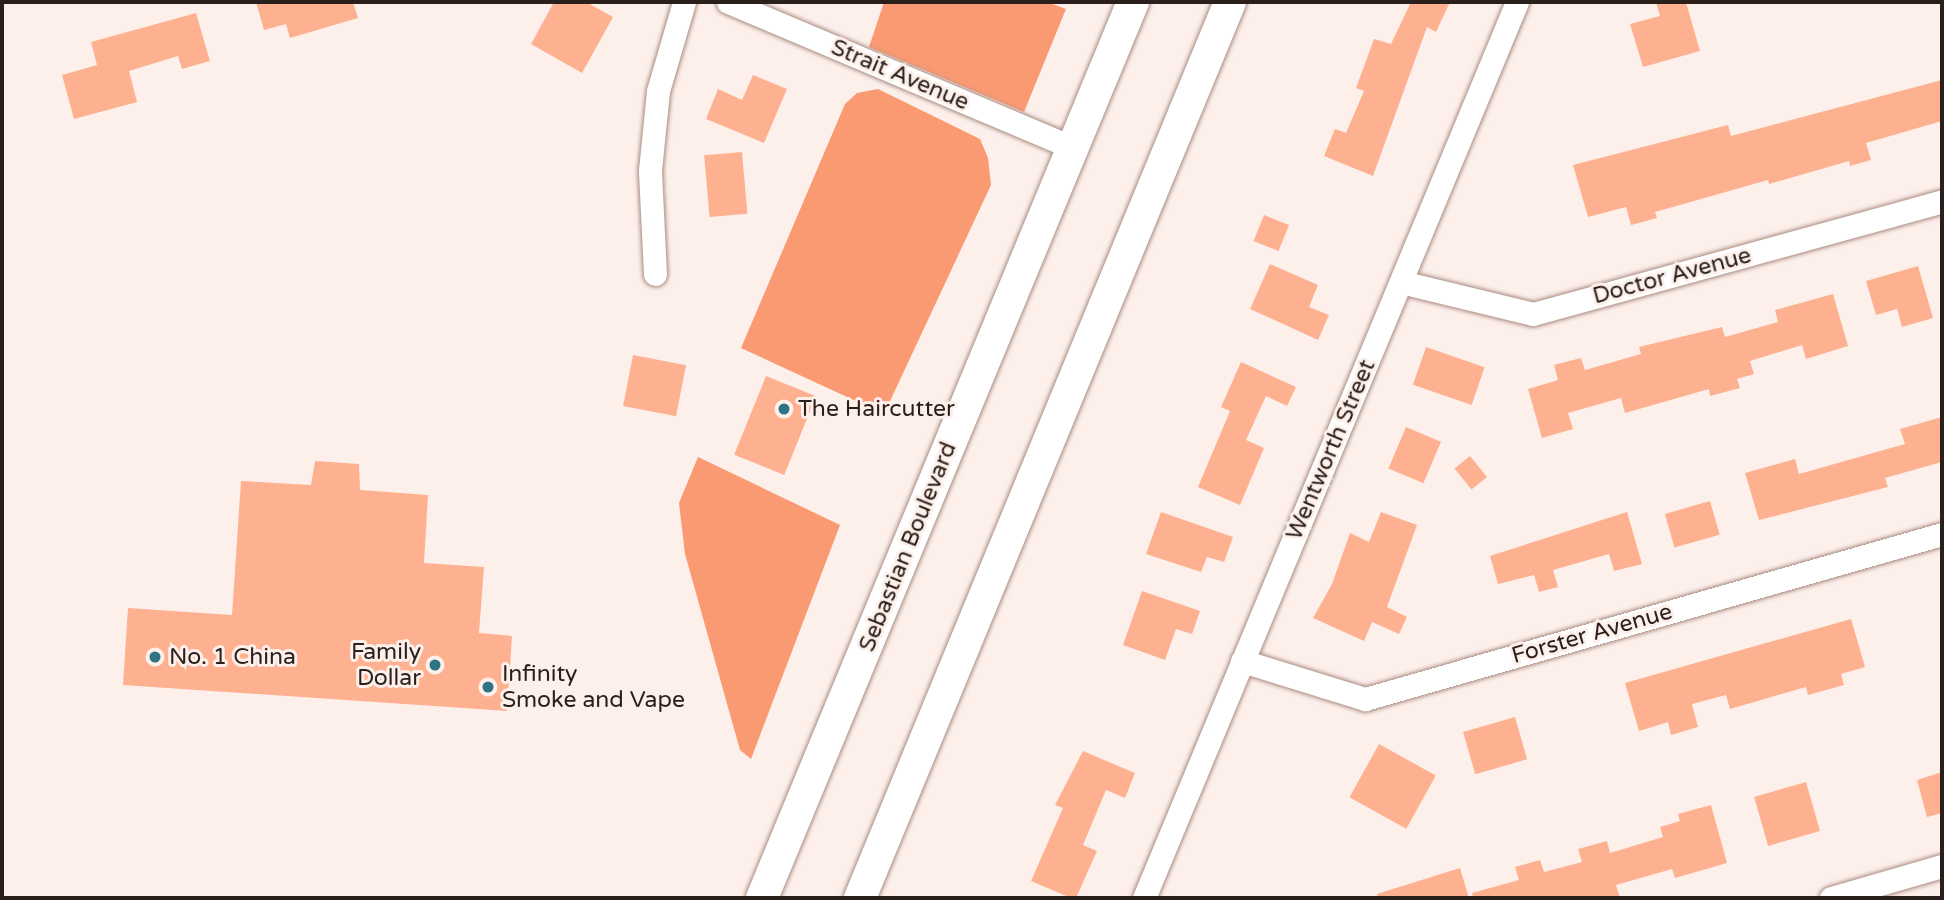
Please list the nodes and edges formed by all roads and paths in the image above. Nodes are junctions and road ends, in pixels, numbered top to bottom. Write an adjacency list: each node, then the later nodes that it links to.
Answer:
1 (684, 2): 8 (street)
2 (728, 2): 6 (street, Strait Avenue)
3 (1133, 2): 6 (main road, Sebastian Boulevard)
4 (1230, 2): 14 (main road)
5 (1517, 2): 9 (street, Wentworth Street)
6 (1072, 147): 13 (main road, Sebastian Boulevard)
7 (1942, 201): 9 (street, Doctor Avenue)
8 (655, 274)
9 (1401, 282): 11 (street, Wentworth Street)
10 (1942, 534): 11 (street, Forster Avenue)
11 (1242, 661): 15 (street, Wentworth Street)
12 (1942, 866): 16 (street)
13 (762, 898)
14 (860, 898)
15 (1144, 898)
16 (1831, 898)

